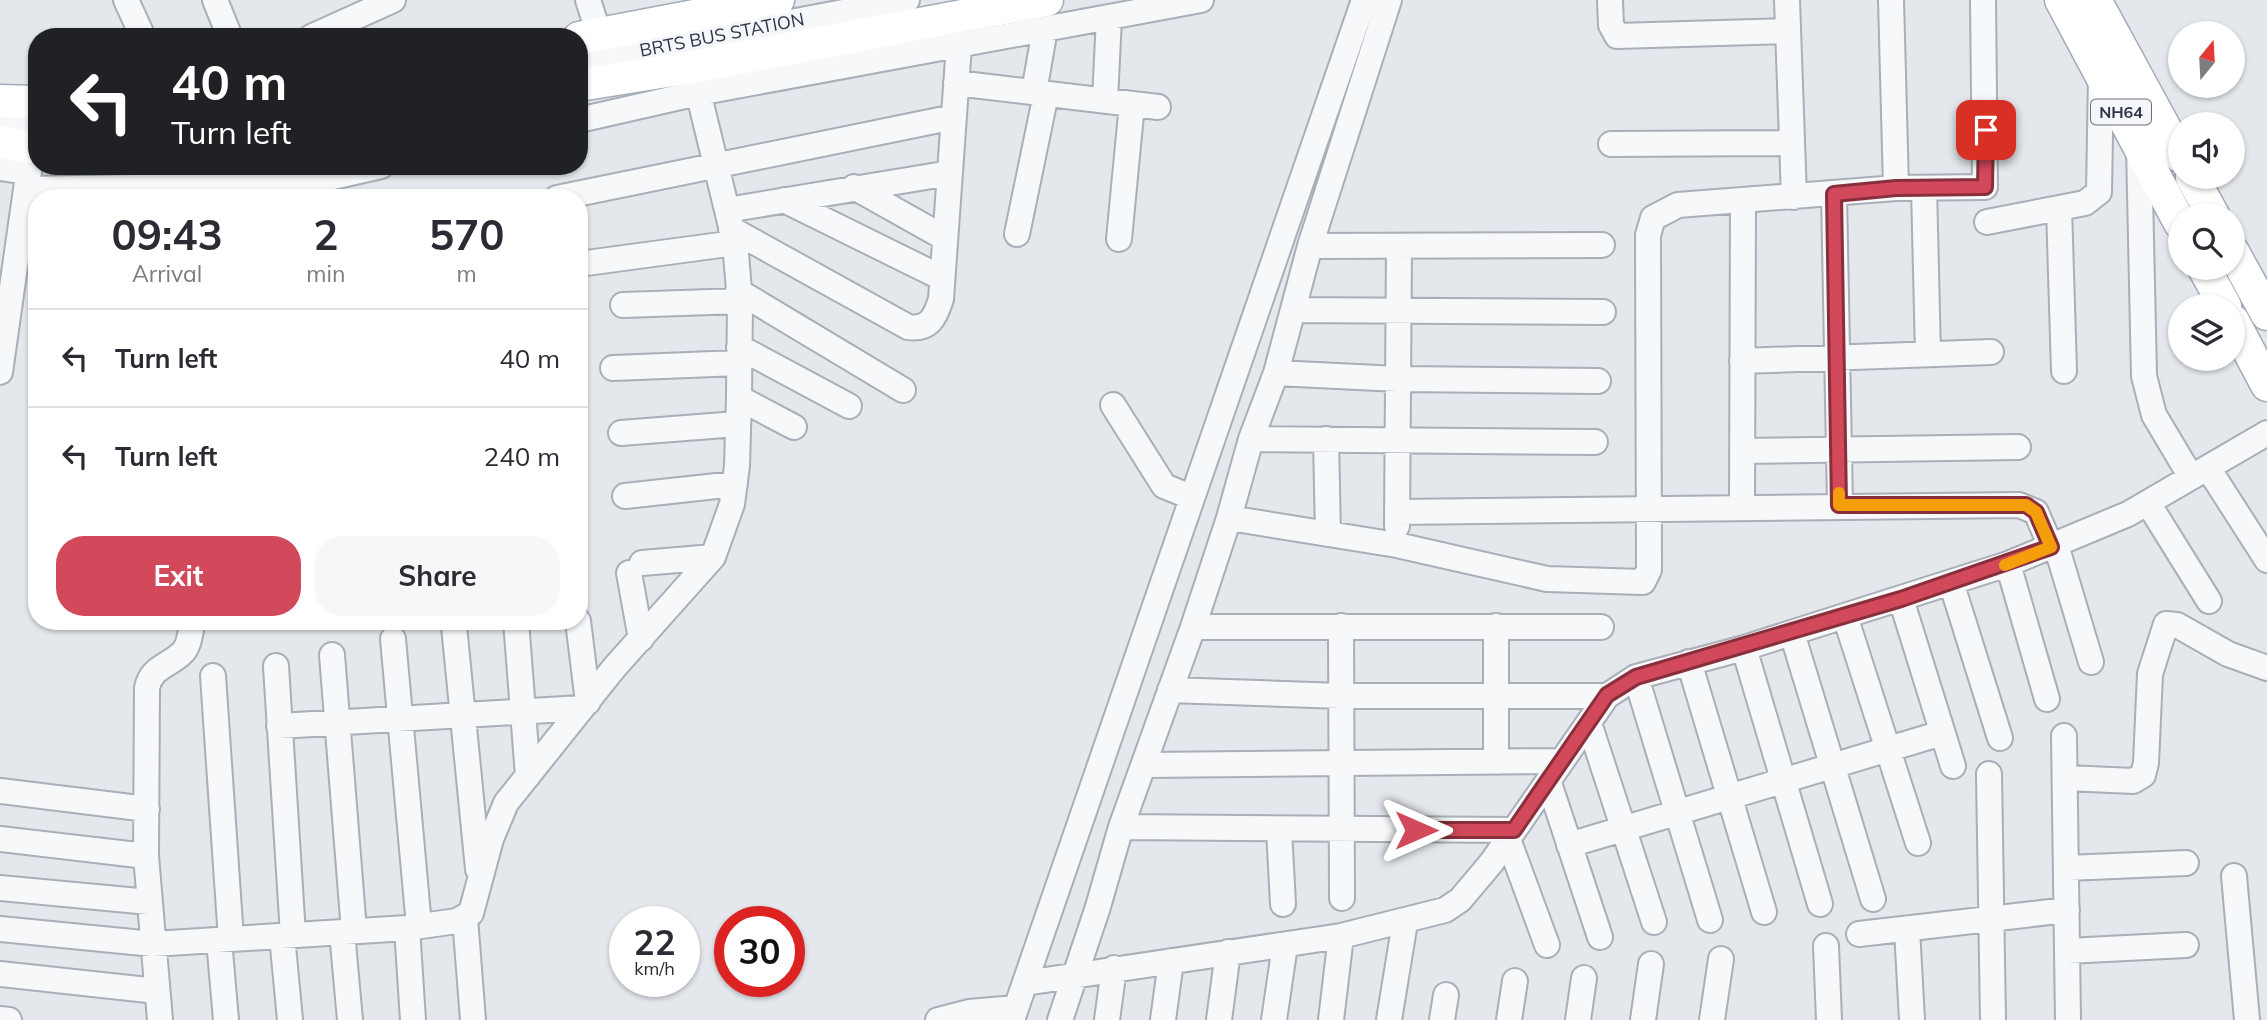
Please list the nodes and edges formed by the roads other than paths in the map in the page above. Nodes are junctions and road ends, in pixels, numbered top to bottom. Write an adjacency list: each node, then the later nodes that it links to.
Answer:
1 (126, 0): 18 (street)
2 (215, 0): 19 (street)
3 (393, 0): 20 (street)
4 (587, 0): 22 (street)
5 (778, 0): 22 (main road)
6 (907, 0): 24 (street, BRTS BUS STATION)
7 (1201, 0): 17 (street)
8 (1364, 0): 113 (street)
9 (1389, 0): 71 (street)
10 (1610, 0): 21 (street)
11 (1787, 0): 21 (street)
12 (1891, 0): 56 (street)
13 (1983, 0): 57 (street)
14 (2061, 0): 25 (main road, NH64)
15 (2095, 0): 39 (main road, NH64)
16 (1046, 14): 17 (street); 23 (street); 26 (main road); 29 (street)
17 (1109, 17): 31 (street)
18 (139, 28)
19 (226, 28)
20 (331, 28)
21 (1788, 31): 44 (street)
22 (589, 36)
23 (958, 45): 26 (street); 27 (street)
24 (588, 60)
25 (2101, 75): 47 (main road, NH64); 64 (street)
26 (695, 80): 28 (main road); 35 (street); 48 (street)
27 (956, 83): 29 (street); 36 (street)
28 (588, 85)
29 (1040, 93): 31 (street); 67 (street)
30 (0, 101): 38 (main road)
31 (1105, 101): 32 (street)
32 (1132, 104): 33 (street); 69 (street)
33 (1158, 107)
34 (0, 113): 40 (street)
35 (588, 117)
36 (954, 117): 48 (street); 50 (street)
37 (0, 133): 41 (street)
38 (28, 134)
39 (2168, 134)
40 (28, 136)
41 (28, 139)
42 (28, 140): 43 (main road)
43 (0, 142)
44 (1792, 143): 46 (street); 60 (street)
45 (28, 144): 49 (street)
46 (1611, 144)
47 (2139, 145): 63 (main road, NH64); 110 (street)
48 (716, 165): 58 (street); 66 (street)
49 (0, 169)
50 (950, 173): 55 (street); 68 (street)
51 (28, 175): 90 (street)
52 (252, 175): 54 (street)
53 (339, 175): 54 (street)
54 (302, 183)
55 (854, 187): 61 (street); 68 (street)
56 (1896, 188): 57 (street); 59 (street)
57 (1924, 188): 84 (street)
58 (588, 192)
59 (1834, 194): 60 (street); 86 (street)
60 (1794, 197): 62 (street)
61 (784, 200): 66 (street); 75 (street)
62 (1742, 202): 87 (street); 117 (street)
63 (2169, 203)
64 (2059, 208): 65 (street); 89 (street)
65 (1987, 222)
66 (731, 228): 73 (street); 75 (street); 76 (street)
67 (1017, 234)
68 (945, 238): 75 (street)
69 (1119, 239)
70 (1602, 245): 72 (street)
71 (1310, 246): 72 (street); 78 (street)
72 (1399, 247): 79 (street)
73 (588, 262)
74 (2245, 274): 81 (main road)
75 (942, 278)
76 (739, 296): 77 (street); 85 (street); 95 (street)
77 (623, 304)
78 (1293, 310): 79 (street); 91 (street)
79 (1399, 313): 80 (street); 92 (street)
80 (1603, 313)
81 (2267, 314)
82 (2245, 344): 94 (main road)
83 (1991, 352): 84 (street)
84 (1928, 354): 86 (street)
85 (739, 355): 88 (street); 96 (street); 98 (street)
86 (1837, 357): 87 (street); 108 (street)
87 (1742, 360): 109 (street)
88 (613, 368)
89 (2064, 371)
90 (0, 372)
91 (1276, 373): 92 (street); 103 (street)
92 (1398, 379): 93 (street); 105 (street)
93 (1598, 381)
94 (2267, 385)
95 (903, 390)
96 (739, 398): 99 (street); 100 (street)
97 (1113, 405): 113 (street)
98 (849, 407)
99 (737, 424): 101 (street); 111 (street)
100 (794, 427)
101 (621, 433)
102 (2267, 433): 110 (street)
103 (1251, 439): 104 (street); 119 (street)
104 (1326, 439): 105 (street); 120 (street)
105 (1397, 440): 106 (street); 118 (street)
106 (1595, 442)
107 (2018, 447): 108 (street)
108 (1838, 449): 109 (street); 115 (street)
109 (1742, 451): 116 (street)
110 (2199, 472): 114 (street); 124 (street)
111 (735, 484): 112 (street); 123 (street)
112 (625, 496)
113 (1191, 497): 228 (street)
114 (2148, 503): 122 (street); 128 (street)
115 (1839, 505): 116 (street); 122 (street)
116 (1742, 506): 117 (street)
117 (1647, 508): 118 (street); 121 (street)
118 (1397, 512): 121 (street)
119 (1229, 518): 120 (street); 132 (street)
120 (1328, 534): 121 (street)
121 (1397, 545)
122 (2054, 546): 125 (street); 144 (street)
123 (713, 556): 140 (street); 140 (street)
124 (2267, 560)
125 (2008, 564): 126 (street); 153 (street)
126 (1951, 582): 127 (street); 163 (street)
127 (1901, 599): 129 (street); 161 (street)
128 (2208, 601)
129 (1845, 617): 138 (street); 164 (street)
130 (1341, 626): 131 (street); 132 (street); 151 (street)
131 (1496, 626): 133 (street); 152 (street)
132 (1192, 627): 149 (street)
133 (1601, 627)
134 (190, 630): 178 (street)
135 (454, 630): 156 (street)
136 (517, 630): 155 (street)
137 (579, 630): 154 (street)
138 (1792, 633): 141 (street); 169 (street)
139 (393, 639): 157 (street)
140 (641, 639): 154 (street)
141 (1744, 648): 143 (street); 174 (street)
142 (332, 654): 158 (street)
143 (1689, 662): 148 (street); 177 (street)
144 (2091, 662)
145 (276, 666): 160 (street)
146 (2267, 668): 173 (street)
147 (213, 676): 214 (street)
148 (1636, 677): 150 (street); 179 (street)
149 (1170, 690): 151 (street); 168 (street)
150 (1607, 695): 152 (street); 159 (street)
151 (1342, 696): 152 (street); 166 (street)
152 (1495, 696): 167 (street)
153 (2047, 699)
154 (585, 705): 155 (street); 172 (street)
155 (524, 712): 156 (street); 172 (street)
156 (461, 715): 157 (street); 192 (street)
157 (400, 719): 158 (street); 206 (street)
158 (339, 722): 160 (street); 209 (street)
159 (1589, 723): 165 (street); 183 (street)
160 (279, 726): 211 (street)
161 (1942, 733): 164 (street); 170 (street)
162 (2064, 736): 173 (street)
163 (2000, 738)
164 (1888, 749): 169 (street); 186 (street)
165 (1562, 761): 167 (street); 175 (street)
166 (1342, 762): 167 (street); 168 (street); 182 (street)
167 (1496, 762)
168 (1144, 765): 180 (street)
169 (1832, 766): 174 (street); 195 (street)
170 (1953, 766)
171 (1989, 774): 202 (street)
172 (528, 775): 192 (street)
173 (2067, 778): 190 (street)
174 (1783, 781): 177 (street); 198 (street)
175 (1549, 783): 184 (street); 187 (street)
176 (0, 791): 178 (street)
177 (1730, 797): 179 (street); 200 (street)
178 (147, 809): 188 (street)
179 (1677, 813): 183 (street); 203 (street)
180 (1121, 827): 181 (street); 225 (street)
181 (1279, 829): 182 (street); 197 (street)
182 (1342, 829): 184 (street); 194 (street)
183 (1623, 829): 187 (street); 205 (street)
184 (1511, 835): 204 (street); 217 (street)
185 (0, 839): 188 (street)
186 (1918, 843)
187 (1569, 845): 213 (street)
188 (146, 856): 196 (street)
189 (2186, 863): 190 (street)
190 (2067, 868): 199 (street)
191 (2234, 876): 259 (street)
192 (480, 884): 201 (street)
193 (0, 888): 196 (street)
194 (1342, 898)
195 (1873, 899)
196 (149, 902): 215 (street)
197 (1283, 904)
198 (1819, 904)
199 (2067, 910): 202 (street); 220 (street)
200 (1764, 912)
201 (465, 918): 206 (street); 241 (street)
202 (1992, 919): 208 (street); 257 (street)
203 (1710, 920)
204 (1405, 922): 212 (street); 249 (street)
205 (1654, 922)
206 (413, 927): 209 (street); 240 (street)
207 (0, 929): 215 (street)
208 (1907, 929): 210 (street); 256 (street)
209 (348, 931): 211 (street); 239 (street)
210 (1859, 934)
211 (287, 935): 214 (street); 238 (street)
212 (1341, 936): 216 (street); 248 (street)
213 (1600, 937)
214 (225, 939): 215 (street); 237 (street)
215 (153, 944): 231 (street)
216 (1285, 945): 221 (street); 247 (street)
217 (1548, 945)
218 (2186, 945): 220 (street)
219 (1826, 946): 255 (street)
220 (2067, 951): 258 (street)
221 (1228, 952): 223 (street); 246 (street)
222 (1721, 959): 254 (street)
223 (1171, 961): 226 (street); 245 (street)
224 (1651, 964): 253 (street)
225 (1078, 968): 226 (street); 228 (street); 243 (street)
226 (1114, 968): 244 (street)
227 (0, 974): 231 (street)
228 (1029, 974): 233 (street)
229 (1584, 978): 252 (street)
230 (1515, 981): 251 (street)
231 (158, 991): 236 (street)
232 (1446, 995): 250 (street)
233 (1014, 1014): 242 (street)
234 (0, 1019): 235 (street)
235 (9, 1020)
236 (160, 1020)
237 (226, 1020)
238 (290, 1020)
239 (350, 1020)
240 (413, 1020)
241 (473, 1020)
242 (938, 1020)
243 (1060, 1020)
244 (1107, 1020)
245 (1163, 1020)
246 (1219, 1020)
247 (1274, 1020)
248 (1331, 1020)
249 (1388, 1020)
250 (1442, 1020)
251 (1509, 1020)
252 (1578, 1020)
253 (1643, 1020)
254 (1712, 1020)
255 (1829, 1020)
256 (1912, 1020)
257 (1993, 1020)
258 (2068, 1020)
259 (2248, 1020)

